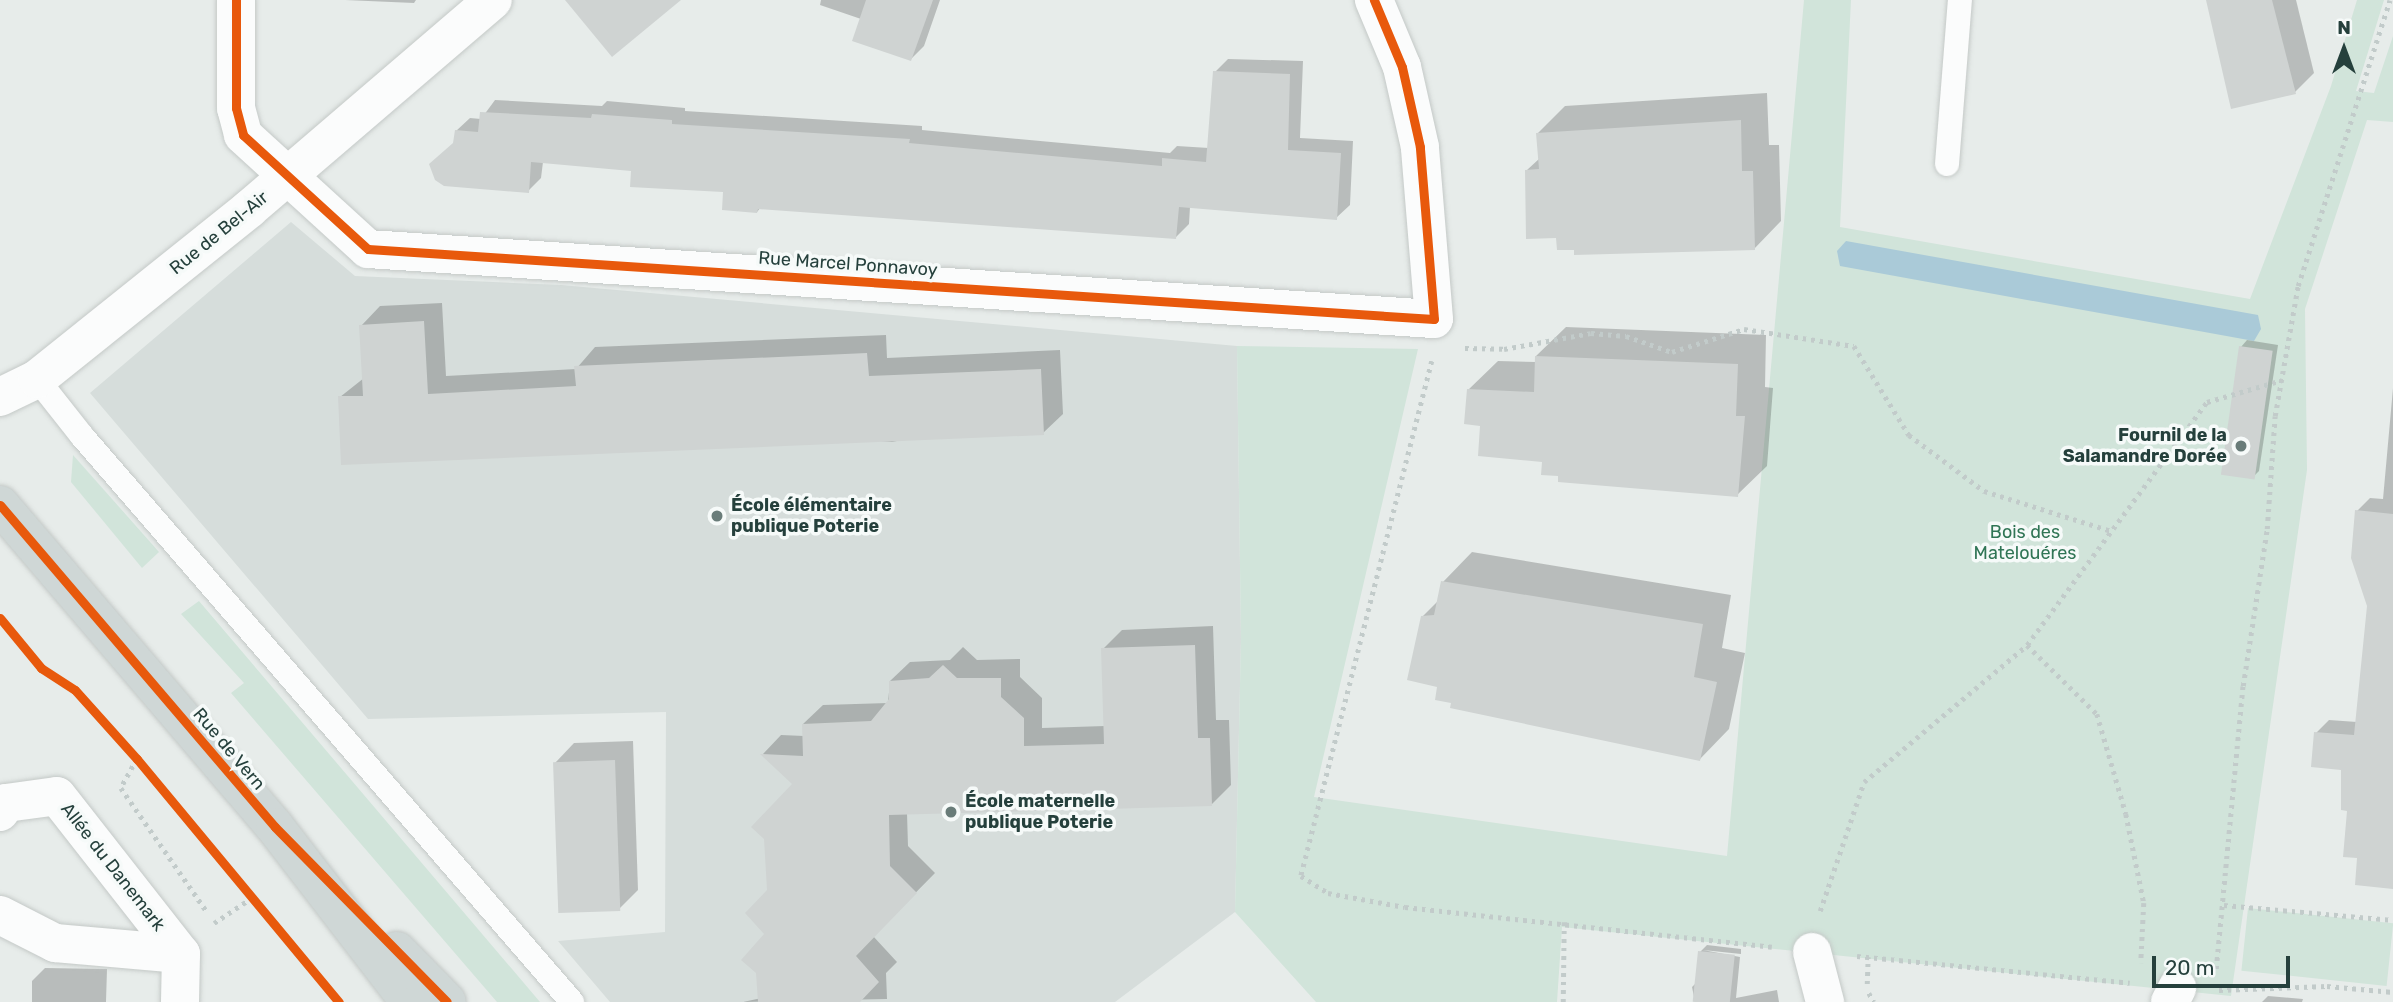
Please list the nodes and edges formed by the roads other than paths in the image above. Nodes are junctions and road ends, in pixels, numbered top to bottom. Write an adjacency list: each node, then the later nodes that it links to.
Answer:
1 (236, 0): 6 (street, Rue Marcel Ponnavoy)
2 (493, 0): 6 (street, Rue de Bel-Air)
3 (1374, 0): 6 (street, Rue Marcel Ponnavoy)
4 (1960, 0): 5 (lane)
5 (1947, 164)
6 (288, 177): 7 (street, Rue de Bel-Air)
7 (37, 379): 8 (street, Rue de Bel-Air); 18 (lane)
8 (0, 397)
9 (0, 505): 11 (main road, Rue de Vern)
10 (0, 812): 14 (street, Allée du Danemark)
11 (275, 827): 16 (main road, Rue de Vern); 17 (main road, Rue de Vern)
12 (0, 915): 14 (street, Allée du Danemark)
13 (1802, 942): 19 (street)
14 (181, 954): 15 (street)
15 (180, 1002)
16 (410, 1002)
17 (447, 1002)
18 (572, 1002)
19 (1825, 1002)

